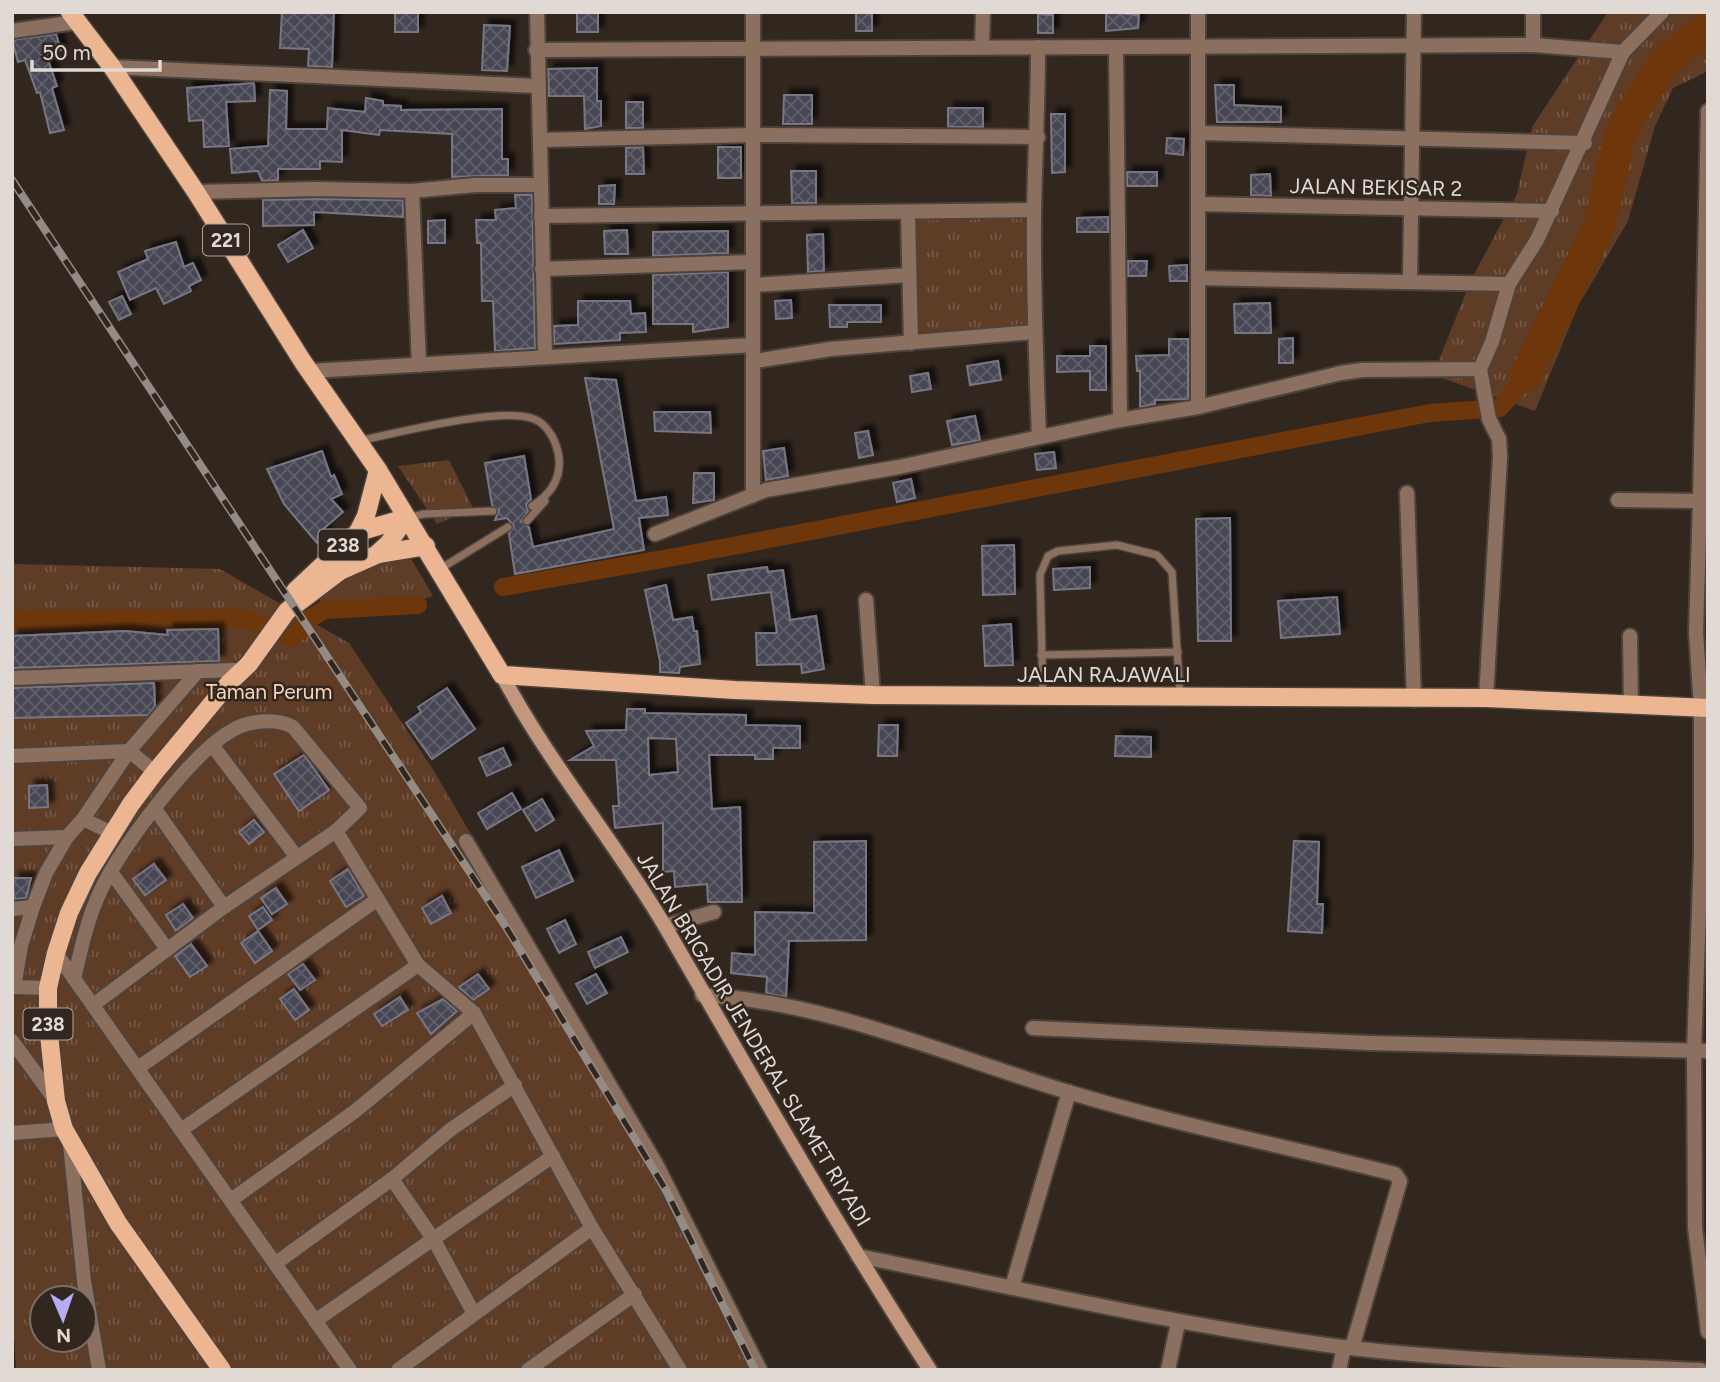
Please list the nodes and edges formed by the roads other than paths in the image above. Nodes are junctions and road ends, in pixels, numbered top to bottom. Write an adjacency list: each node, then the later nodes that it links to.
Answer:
1 (537, 12): 17 (street)
2 (753, 12): 16 (street)
3 (983, 12): 12 (street)
4 (1198, 12): 10 (street)
5 (1415, 12): 15 (street)
6 (1533, 12): 11 (street)
7 (1662, 12): 18 (street)
8 (73, 17): 9 (street); 19 (main road, 221)
9 (12, 32)
10 (1201, 45): 14 (street); 15 (street); 22 (street)
11 (1534, 45): 15 (street); 18 (street)
12 (982, 46): 13 (street); 16 (street)
13 (1038, 47): 14 (street); 25 (street)
14 (1116, 47): 55 (street)
15 (1415, 47): 24 (street)
16 (755, 48): 17 (street); 23 (street)
17 (536, 50): 20 (street)
18 (1623, 52): 27 (street)
19 (112, 67): 20 (street); 30 (main road, 221)
20 (537, 86): 26 (street)
21 (1708, 111): 53 (street)
22 (1200, 134): 24 (street); 31 (street)
23 (754, 135): 25 (street); 26 (street); 35 (street)
24 (1412, 136): 27 (street); 32 (street)
25 (1038, 137): 33 (street)
26 (540, 140): 28 (street)
27 (1585, 143): 34 (street)
28 (540, 185): 29 (street); 37 (street)
29 (412, 191): 30 (street); 50 (street)
30 (196, 192): 52 (main road, 221)
31 (1199, 204): 32 (street, JALAN BEKISAR 2); 41 (street)
32 (1413, 209): 34 (street, JALAN BEKISAR 2); 42 (street)
33 (1034, 210): 36 (street); 45 (street)
34 (1552, 211): 43 (street)
35 (753, 212): 36 (street); 37 (street); 38 (street)
36 (908, 214): 40 (street)
37 (541, 216): 39 (street)
38 (752, 262): 39 (street); 44 (street)
39 (541, 269): 48 (street)
40 (909, 275): 44 (street); 46 (street)
41 (1198, 278): 42 (street); 54 (street)
42 (1410, 280): 43 (street)
43 (1509, 284): 51 (street)
44 (753, 285): 47 (street)
45 (1034, 332): 46 (street); 56 (street)
46 (911, 343): 49 (street)
47 (753, 345): 48 (street); 49 (street)
48 (545, 356): 50 (street)
49 (755, 361): 60 (street)
50 (419, 365): 52 (street)
51 (1480, 369): 54 (street); 86 (street)
52 (311, 371): 57 (main road, 221)
53 (1705, 406): 63 (street)
54 (1198, 407): 55 (street)
55 (1119, 420): 56 (street)
56 (1040, 437): 60 (street)
57 (358, 441): 58 (main road, 221); 59 (lane)
58 (378, 470): 66 (main road, 221); 69 (main road)
59 (550, 492): 64 (lane); 67 (lane)
60 (753, 494): 70 (street)
61 (1407, 494): 87 (street)
62 (1618, 500): 63 (street)
63 (1700, 501): 89 (street)
64 (532, 506)
65 (494, 511): 66 (lane)
66 (406, 518): 69 (main road, 238); 71 (main road, JALAN BRIGADIR JENDERAL SLAMET RIYADI); 72 (main road, 238)
67 (527, 521)
68 (508, 527): 73 (lane)
69 (358, 532): 75 (main road, 238)
70 (655, 534)
71 (426, 547): 72 (main road); 73 (main road, JALAN BRIGADIR JENDERAL SLAMET RIYADI)
72 (376, 555): 75 (main road, 238)
73 (440, 569): 81 (main road, JALAN BRIGADIR JENDERAL SLAMET RIYADI)
74 (866, 600): 83 (street)
75 (283, 608): 79 (main road, 238)
76 (1630, 636): 88 (street)
77 (1178, 652): 78 (lane); 78 (lane); 84 (lane)
78 (1041, 654): 85 (lane)
79 (238, 670): 80 (street); 93 (main road, 238)
80 (198, 671): 82 (street); 91 (street)
81 (502, 674): 83 (main road, JALAN RAJAWALI); 108 (main road, JALAN BRIGADIR JENDERAL SLAMET RIYADI)
82 (12, 678)
83 (873, 695): 85 (main road, JALAN RAJAWALI)
84 (1181, 696): 85 (main road, JALAN RAJAWALI); 87 (main road, JALAN RAJAWALI)
85 (1044, 698)
86 (1486, 698): 87 (main road, JALAN RAJAWALI); 88 (main road, JALAN RAJAWALI)
87 (1414, 700)
88 (1631, 706): 89 (main road, JALAN RAJAWALI)
89 (1704, 708): 120 (street)
90 (212, 745): 94 (street); 96 (street); 101 (street)
91 (129, 751): 92 (street); 93 (street); 95 (street)
92 (12, 756)
93 (155, 772): 97 (main road, 238)
94 (155, 809): 102 (street); 105 (street)
95 (83, 819): 97 (street); 98 (street)
96 (336, 831): 101 (street); 103 (street)
97 (112, 833): 110 (main road, 238)
98 (67, 837): 99 (street); 104 (street)
99 (12, 839)
100 (466, 841): 148 (street)
101 (296, 856): 105 (street)
102 (111, 872): 109 (street); 112 (street)
103 (378, 899): 111 (street); 121 (street)
104 (33, 907): 106 (street); 113 (street)
105 (224, 907): 109 (street)
106 (12, 909)
107 (714, 912): 108 (street)
108 (665, 926): 115 (main road, JALAN BRIGADIR JENDERAL SLAMET RIYADI)
109 (167, 949): 116 (street)
110 (56, 953): 112 (street); 114 (main road, 238)
111 (418, 965): 117 (street); 125 (street)
112 (74, 979): 116 (street)
113 (13, 987): 114 (street)
114 (48, 988): 124 (main road, 238)
115 (702, 995): 123 (street); 133 (main road, JALAN BRIGADIR JENDERAL SLAMET RIYADI)
116 (93, 1005): 121 (street)
117 (474, 1013): 122 (street); 130 (street)
118 (1033, 1028): 120 (street)
119 (12, 1041): 124 (street)
120 (1701, 1051): 140 (street)
121 (138, 1068): 125 (street)
122 (515, 1084): 128 (street); 129 (street)
123 (1069, 1093): 135 (street); 141 (street)
124 (56, 1101): 127 (main road, 238)
125 (181, 1130): 130 (street)
126 (12, 1133): 127 (street)
127 (67, 1136): 143 (street); 144 (main road, 238)
128 (553, 1156): 131 (street); 132 (street)
129 (392, 1179): 132 (street); 134 (street)
130 (231, 1200): 134 (street)
131 (592, 1228): 136 (street); 137 (street)
132 (434, 1240): 137 (street); 138 (street)
133 (859, 1255): 135 (street); 149 (main road, JALAN BRIGADIR JENDERAL SLAMET RIYADI)
134 (275, 1262): 138 (street)
135 (1012, 1287): 139 (street)
136 (635, 1294): 142 (street); 147 (street)
137 (473, 1312): 146 (street)
138 (315, 1321): 145 (street)
139 (1178, 1323): 141 (street); 150 (street)
140 (1708, 1332)
141 (1348, 1347): 151 (street); 152 (street)
142 (674, 1368)
143 (99, 1370)
144 (222, 1370)
145 (350, 1370)
146 (398, 1370)
147 (528, 1370)
148 (760, 1370)
149 (930, 1370)
150 (1168, 1370)
151 (1339, 1370)
152 (1701, 1370)

